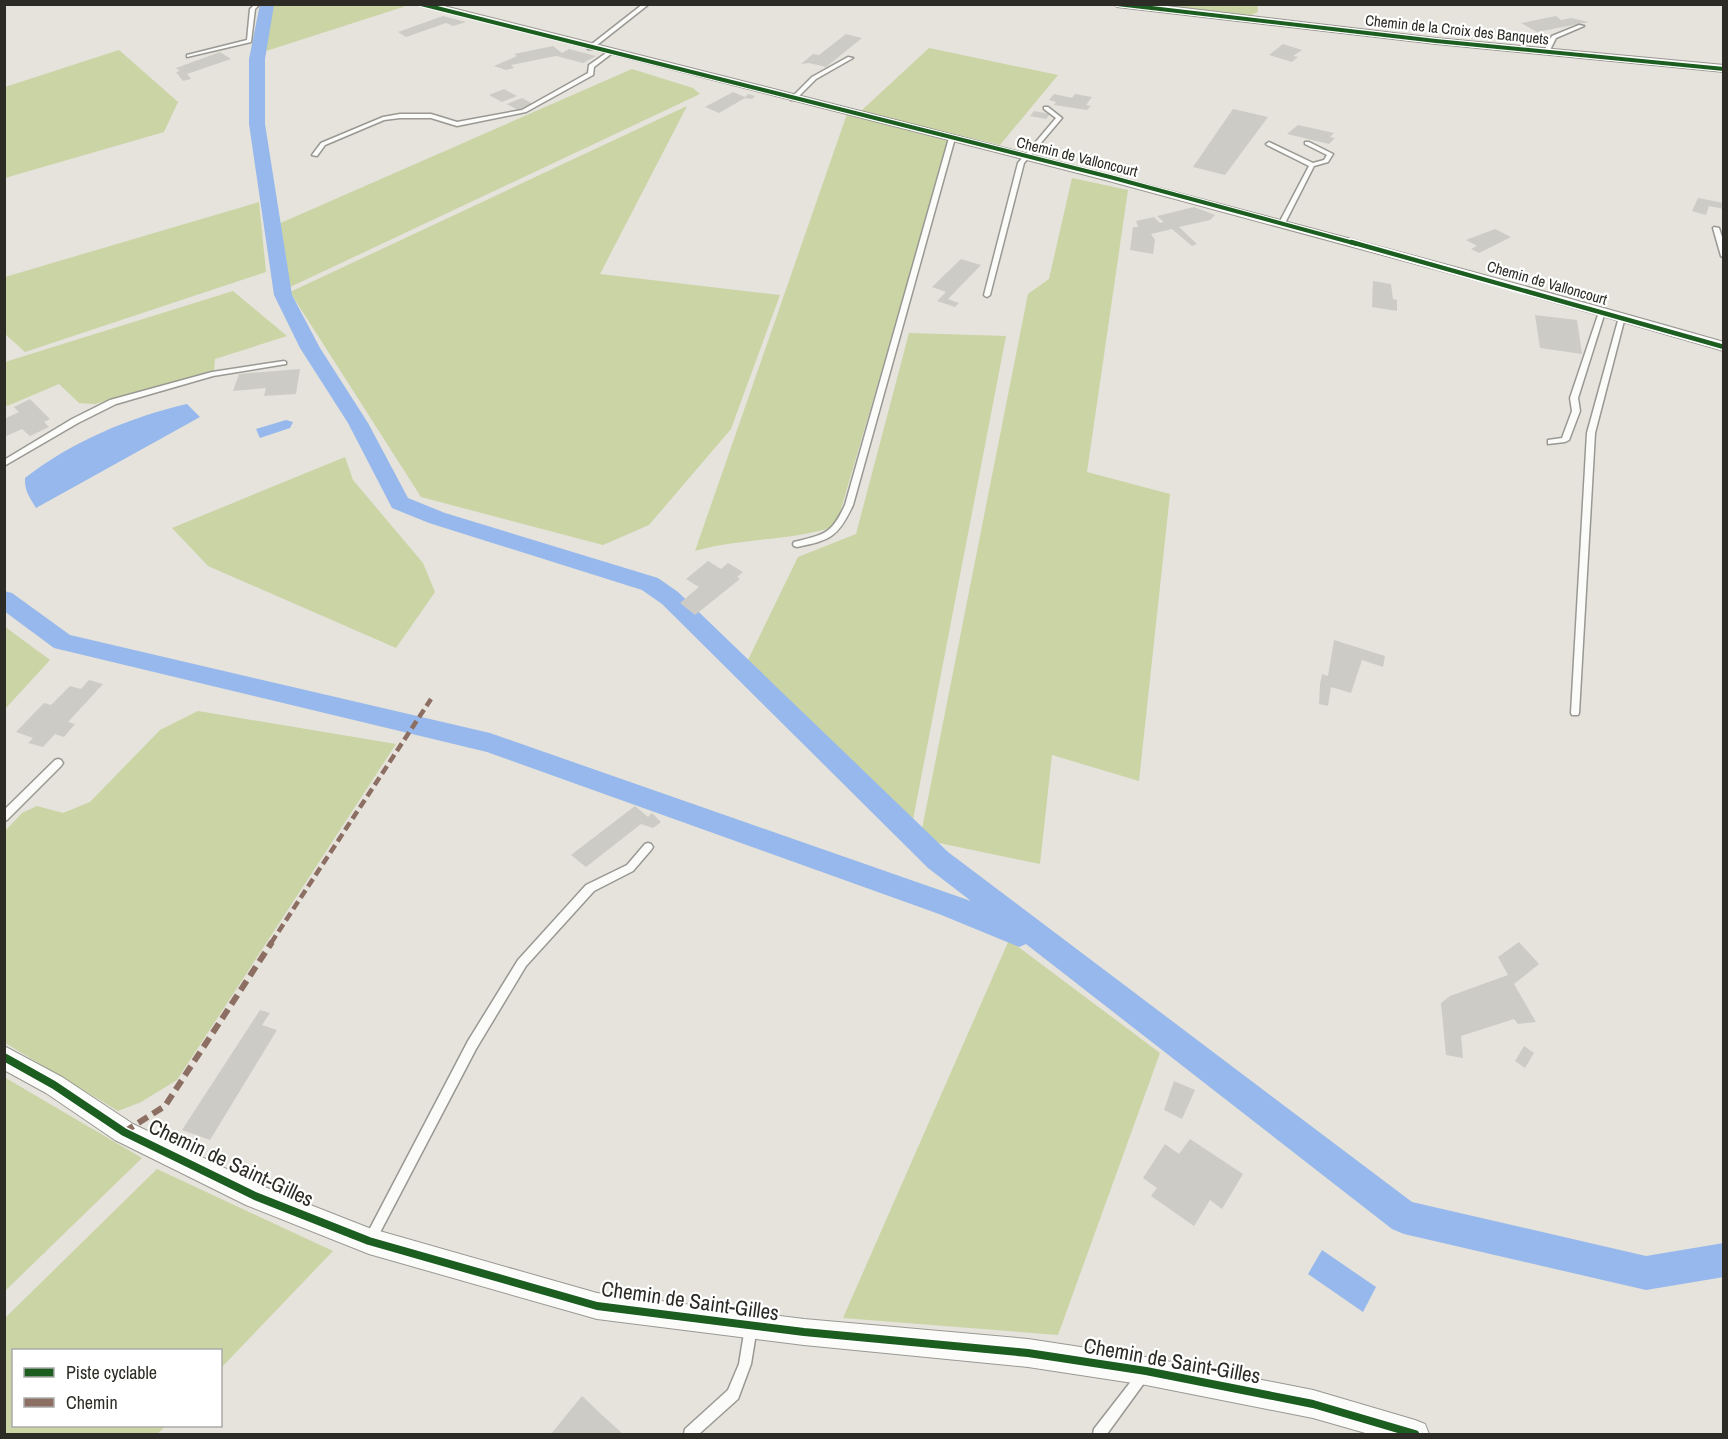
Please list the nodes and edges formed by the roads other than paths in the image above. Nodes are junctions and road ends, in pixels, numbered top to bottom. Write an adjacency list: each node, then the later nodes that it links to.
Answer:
1 (258, 4): 9 (lane)
2 (421, 4): 6 (street, Chemin de Valloncourt)
3 (647, 4): 6 (lane)
4 (1117, 4): 7 (street, Chemin de la Croix des Banquets)
5 (1581, 27): 7 (lane)
6 (590, 48): 8 (street, Chemin de Valloncourt)
7 (1547, 51): 11 (street, Chemin de la Croix des Banquets)
8 (609, 53): 12 (street, Chemin de Valloncourt); 17 (lane)
9 (189, 56)
10 (850, 58): 12 (lane)
11 (1724, 69)
12 (793, 99): 14 (street, Chemin de Valloncourt)
13 (1046, 108): 18 (lane)
14 (952, 138): 18 (street, Chemin de Valloncourt); 30 (lane)
15 (1307, 143): 19 (lane)
16 (1269, 144): 19 (lane)
17 (315, 155)
18 (1026, 157): 20 (street, Chemin de Valloncourt); 23 (lane)
19 (1312, 165): 20 (lane)
20 (1282, 223): 24 (street, Chemin de Valloncourt)
21 (1716, 228): 22 (lane)
22 (1724, 256)
23 (987, 295)
24 (1602, 312): 25 (street, Chemin de Valloncourt); 28 (lane)
25 (1622, 317): 26 (street, Chemin de Valloncourt); 31 (lane)
26 (1724, 346)
27 (284, 363): 29 (lane)
28 (1551, 442)
29 (4, 464)
30 (797, 544)
31 (1575, 713)
32 (58, 763): 33 (lane)
33 (4, 817)
34 (648, 847): 36 (lane)
35 (4, 1057): 36 (street, Chemin de Saint-Gilles)
36 (369, 1241): 37 (street, Chemin de Saint-Gilles)
37 (751, 1327): 38 (street, Chemin de Saint-Gilles); 39 (lane)
38 (1146, 1371): 40 (lane); 41 (street, Chemin de Saint-Gilles)
39 (690, 1434)
40 (1099, 1434)
41 (1414, 1434)

